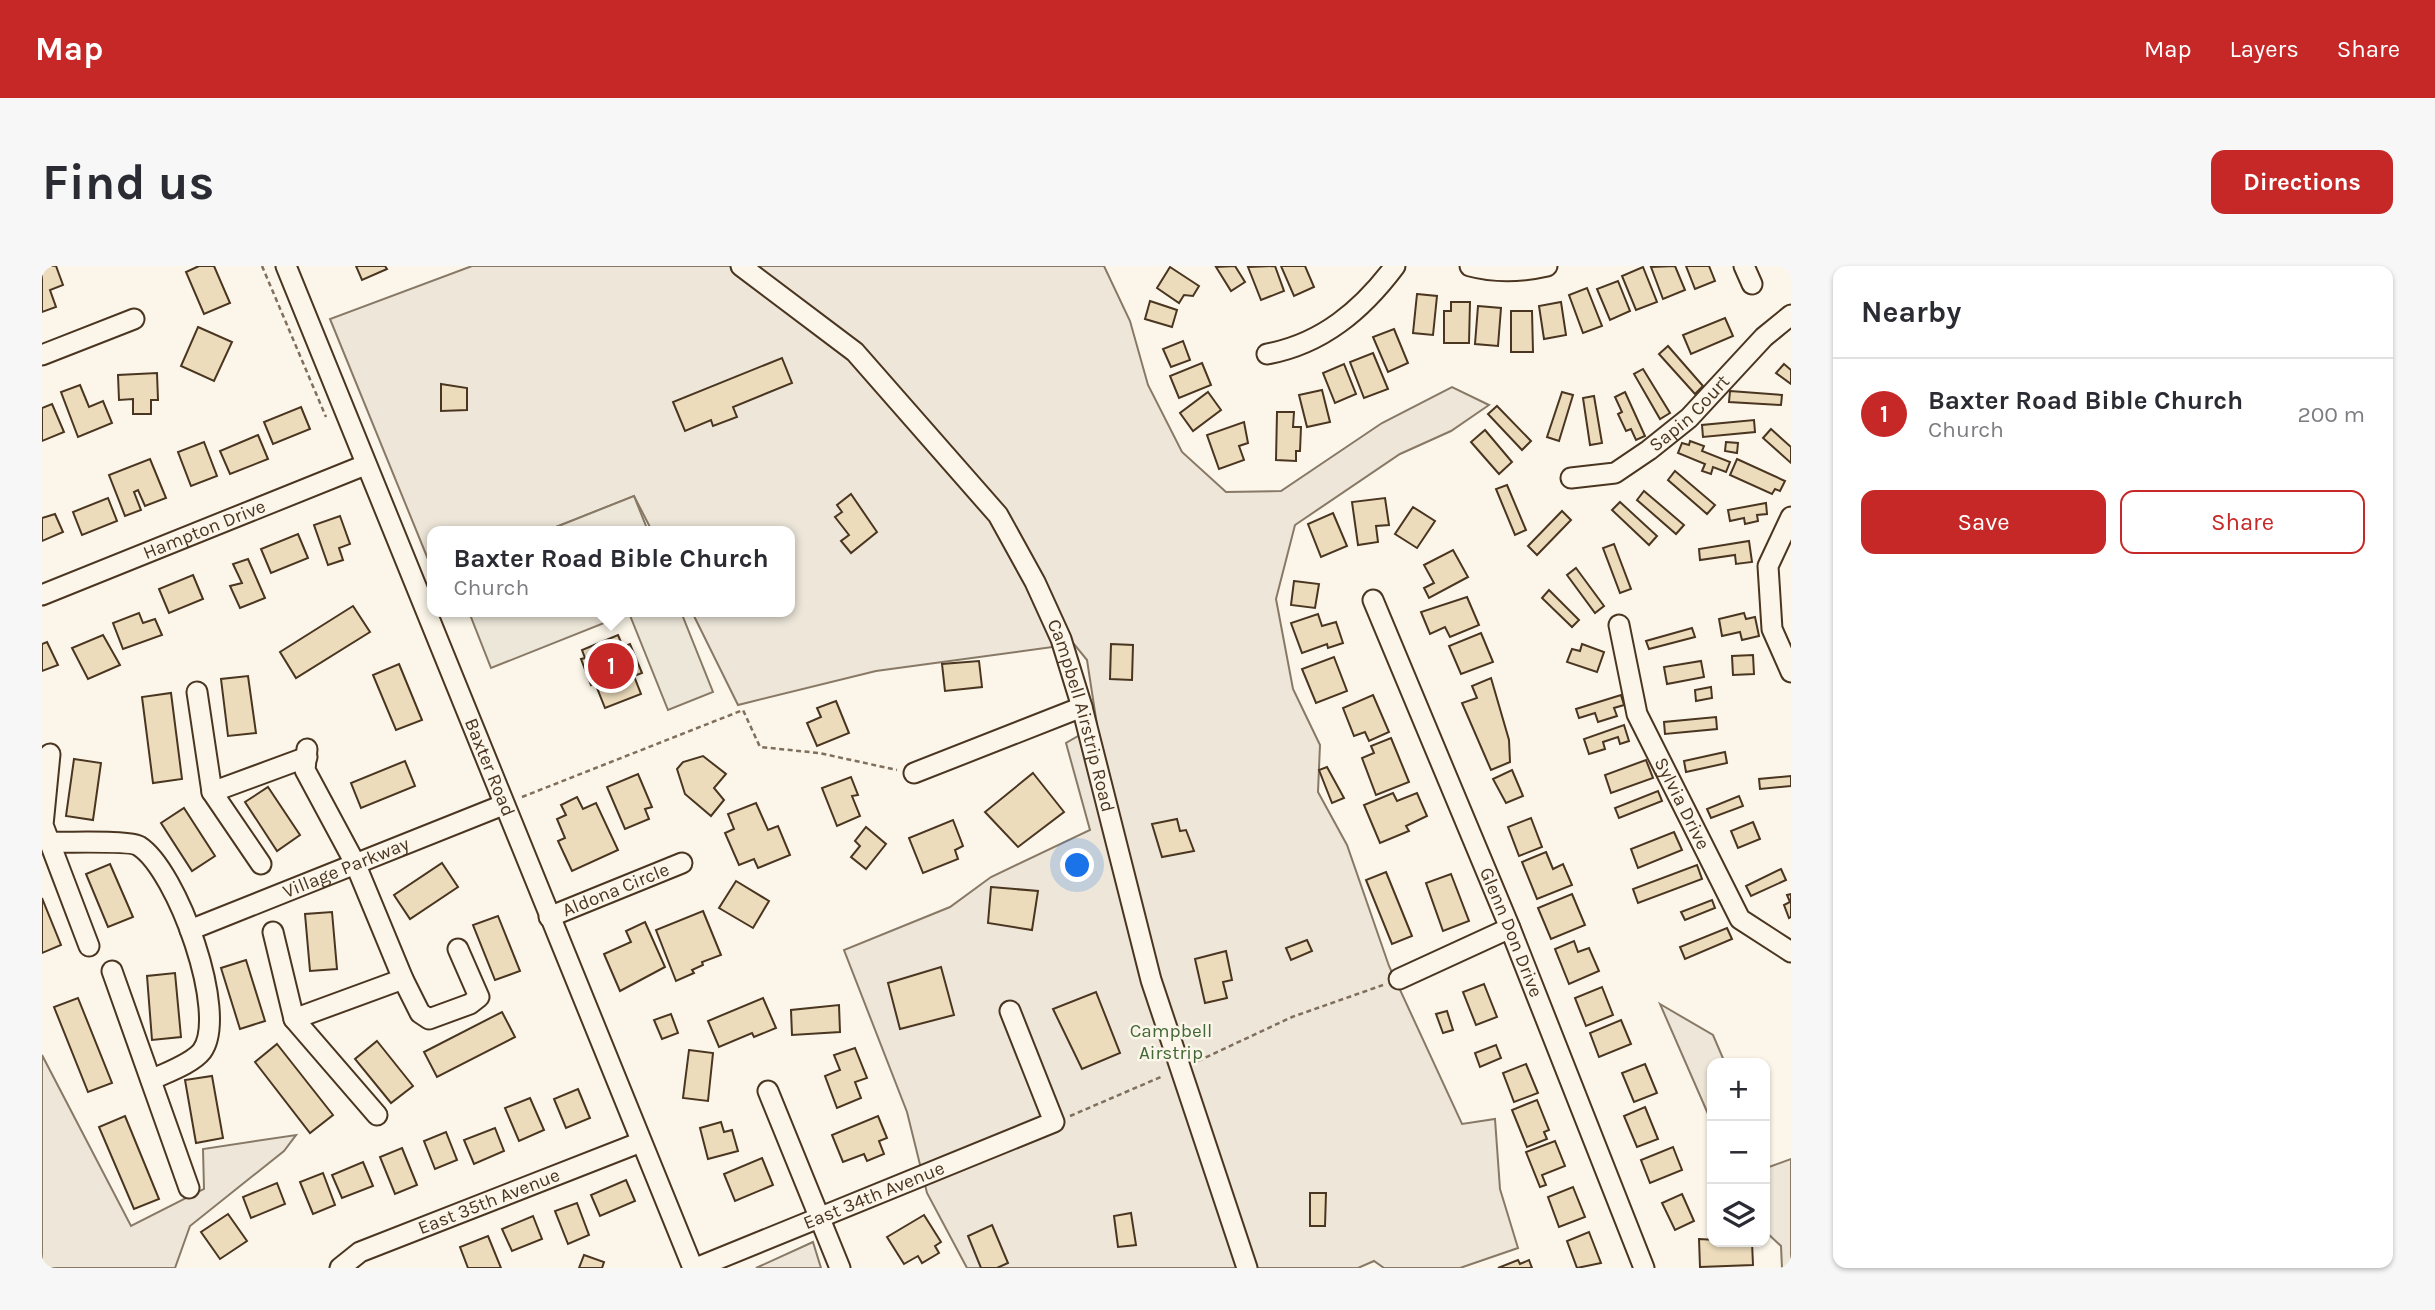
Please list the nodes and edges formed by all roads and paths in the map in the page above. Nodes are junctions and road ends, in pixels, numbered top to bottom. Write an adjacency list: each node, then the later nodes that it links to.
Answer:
1 (286, 266): 12 (street, Baxter Road)
2 (741, 266): 20 (street, Campbell Airstrip Road)
3 (1395, 266): 10 (street)
4 (1470, 266): 5 (street)
5 (1547, 266)
6 (1744, 266): 7 (street)
7 (1752, 284)
8 (1791, 315): 13 (street, Sapin Court)
9 (134, 318): 11 (street)
10 (1267, 354)
11 (42, 355)
12 (365, 465): 15 (street, Hampton Drive); 24 (street, Baxter Road)
13 (1571, 478)
14 (1791, 517): 18 (street)
15 (42, 596)
16 (1373, 600): 30 (street, Glenn Don Drive)
17 (1619, 625): 35 (street, Sylvia Drive)
18 (1791, 672)
19 (197, 692): 23 (street)
20 (1082, 706): 22 (street); 41 (street, Campbell Airstrip Road)
21 (50, 754): 25 (street)
22 (914, 774): 24 (path)
23 (212, 792): 26 (street); 28 (street)
24 (503, 804): 26 (street, Village Parkway); 29 (street, Baxter Road)
25 (49, 842): 31 (street); 33 (street)
26 (355, 863): 31 (street, Village Parkway); 37 (street)
27 (682, 863): 29 (street, Aldona Circle)
28 (261, 864)
29 (549, 917): 46 (street, Baxter Road)
30 (1510, 928): 38 (street); 53 (street, Glenn Don Drive)
31 (190, 930): 42 (street)
32 (273, 932): 40 (street)
33 (89, 946)
34 (458, 949): 37 (street)
35 (1791, 952)
36 (112, 971): 42 (street)
37 (402, 979): 40 (street)
38 (1399, 979): 41 (path)
39 (1010, 1011): 45 (street)
40 (294, 1019): 44 (street)
41 (1181, 1069): 45 (path); 52 (street, Campbell Airstrip Road)
42 (151, 1080): 47 (street)
43 (768, 1091): 48 (street)
44 (377, 1115)
45 (1054, 1122): 48 (street, East 34th Avenue)
46 (641, 1142): 49 (street, East 35th Avenue); 50 (street, Baxter Road)
47 (189, 1188)
48 (820, 1219): 50 (street, East 34th Avenue); 51 (street)
49 (340, 1268)
50 (694, 1268)
51 (840, 1268)
52 (1247, 1268)
53 (1644, 1268)

